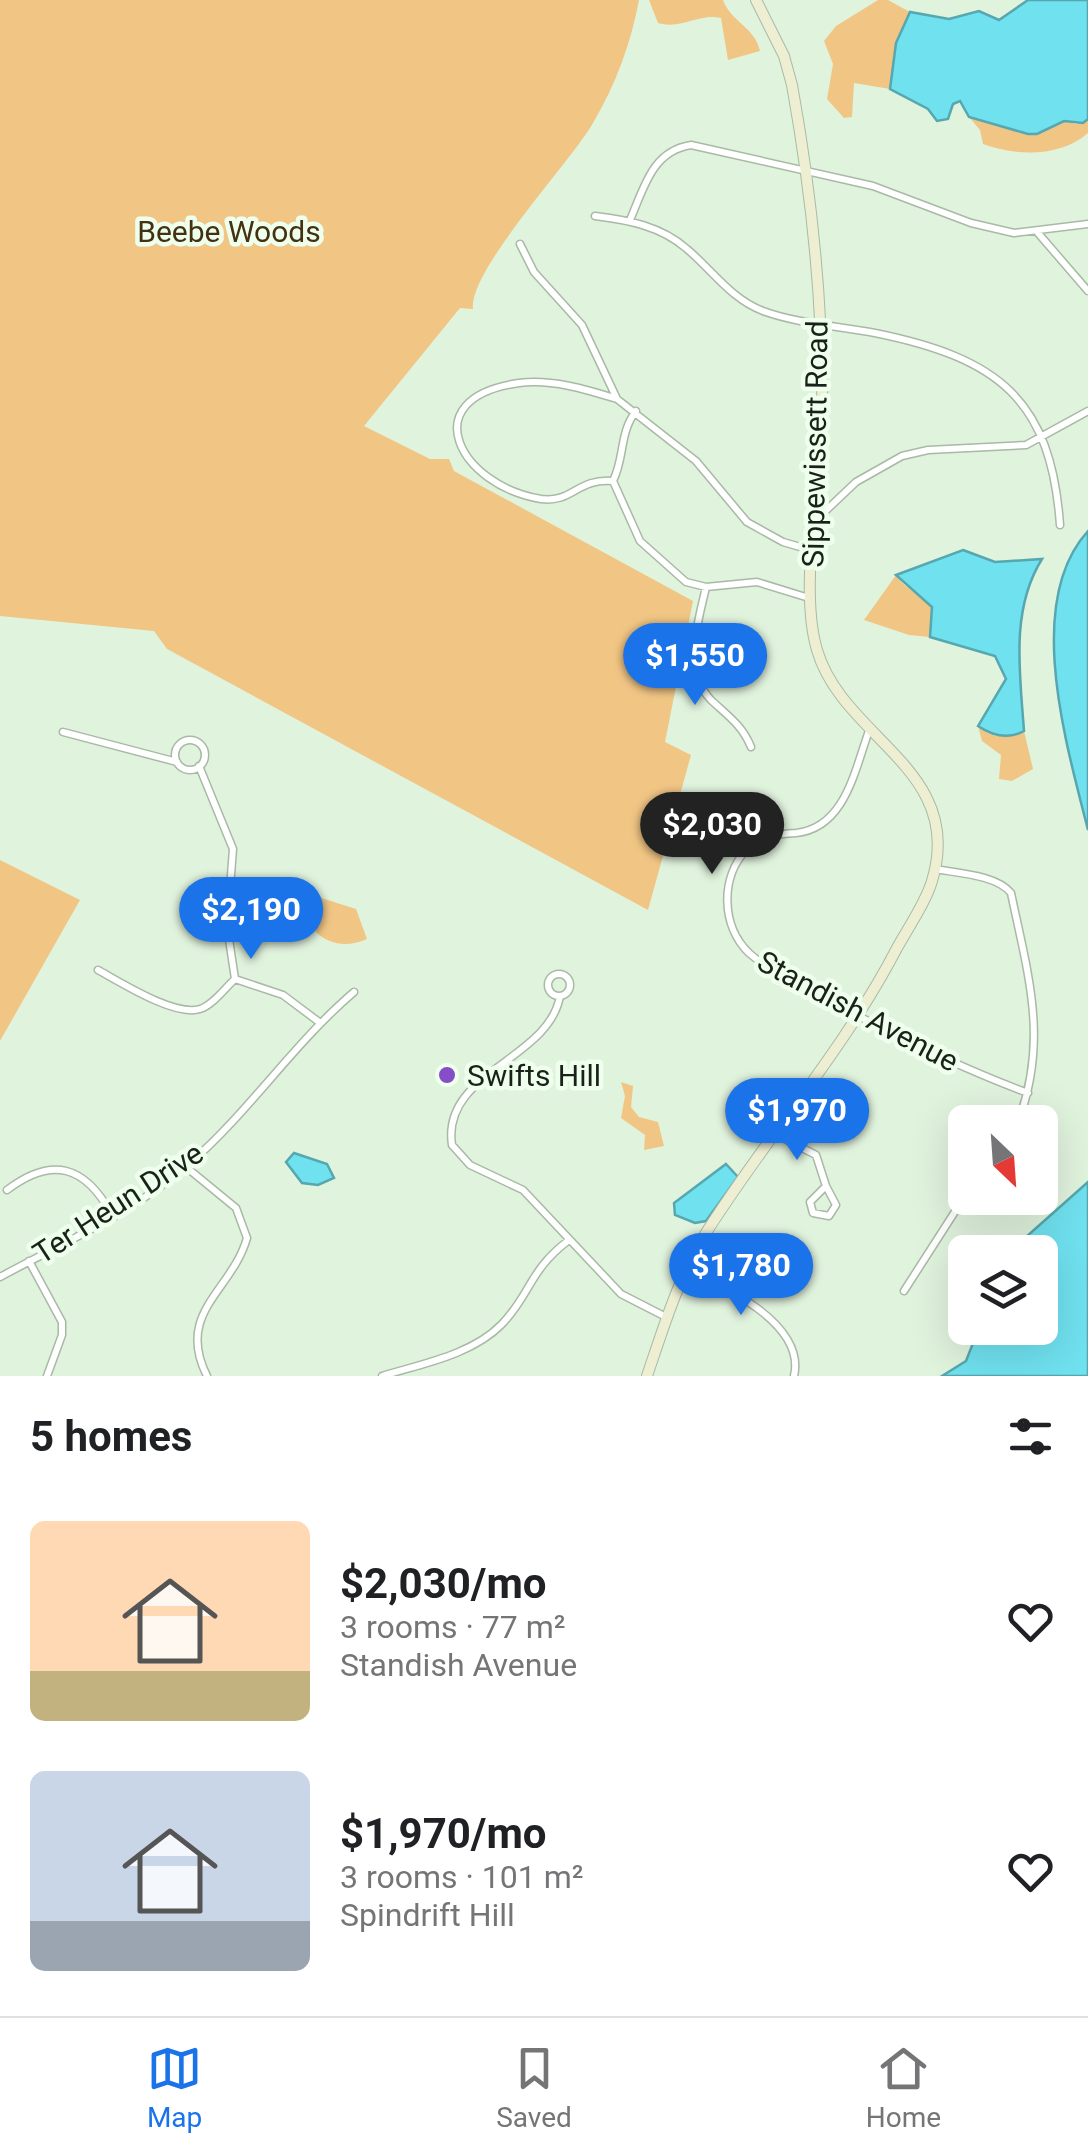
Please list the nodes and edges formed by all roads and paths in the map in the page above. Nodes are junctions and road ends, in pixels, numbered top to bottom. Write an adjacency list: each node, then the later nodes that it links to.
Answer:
1 (756, 0): 2 (main road, Sippewissett Road)
2 (804, 168): 4 (street); 6 (street); 9 (main road, Sippewissett Road)
3 (596, 216): 4 (street)
4 (630, 220): 9 (street)
5 (1088, 224): 6 (street)
6 (1038, 233): 8 (street)
7 (520, 244): 10 (street)
8 (1088, 291)
9 (820, 324): 13 (street); 16 (main road, Sippewissett Road)
10 (617, 399): 11 (street); 14 (street)
11 (636, 411): 14 (street); 19 (street)
12 (1088, 411): 13 (street)
13 (1042, 435): 15 (street); 18 (street)
14 (613, 481): 20 (street)
15 (842, 494): 16 (street); 17 (street)
16 (818, 500): 17 (main road, Sippewissett Road)
17 (817, 519): 19 (main road, Sippewissett Road)
18 (1060, 525)
19 (814, 552): 21 (main road, Sippewissett Road)
20 (706, 587): 21 (street); 24 (street)
21 (810, 599): 22 (main road, Sippewissett Road)
22 (870, 728): 27 (main road, Sippewissett Road); 32 (street, Standish Avenue)
23 (63, 732): 25 (street)
24 (751, 747)
25 (177, 762): 26 (street); 26 (street)
26 (199, 766): 29 (street)
27 (935, 869): 32 (main road, Sippewissett Road); 34 (street)
28 (98, 970): 29 (street)
29 (235, 979): 33 (street)
30 (354, 992): 33 (street, Ter Heun Drive)
31 (560, 996): 42 (street)
32 (860, 1018): 34 (street, Standish Avenue); 36 (main road, Sippewissett Road)
33 (319, 1022): 37 (street, Ter Heun Drive)
34 (1028, 1093): 35 (street)
35 (1024, 1105)
36 (777, 1135): 38 (street); 44 (main road, Sippewissett Road)
37 (186, 1167): 40 (street, Ter Heun Drive); 50 (street)
38 (826, 1186): 38 (street)
39 (6, 1190): 40 (street)
40 (112, 1214): 43 (street, Ter Heun Drive)
41 (953, 1215): 46 (street)
42 (569, 1240): 47 (street); 48 (street)
43 (29, 1262): 45 (street, Ter Heun Drive); 49 (street)
44 (684, 1274): 47 (main road, Sippewissett Road); 53 (street)
45 (0, 1277)
46 (904, 1291)
47 (668, 1317): 52 (main road, Sippewissett Road)
48 (410, 1372): 51 (street)
49 (47, 1376)
50 (207, 1376)
51 (382, 1376)
52 (647, 1376)
53 (794, 1376)

